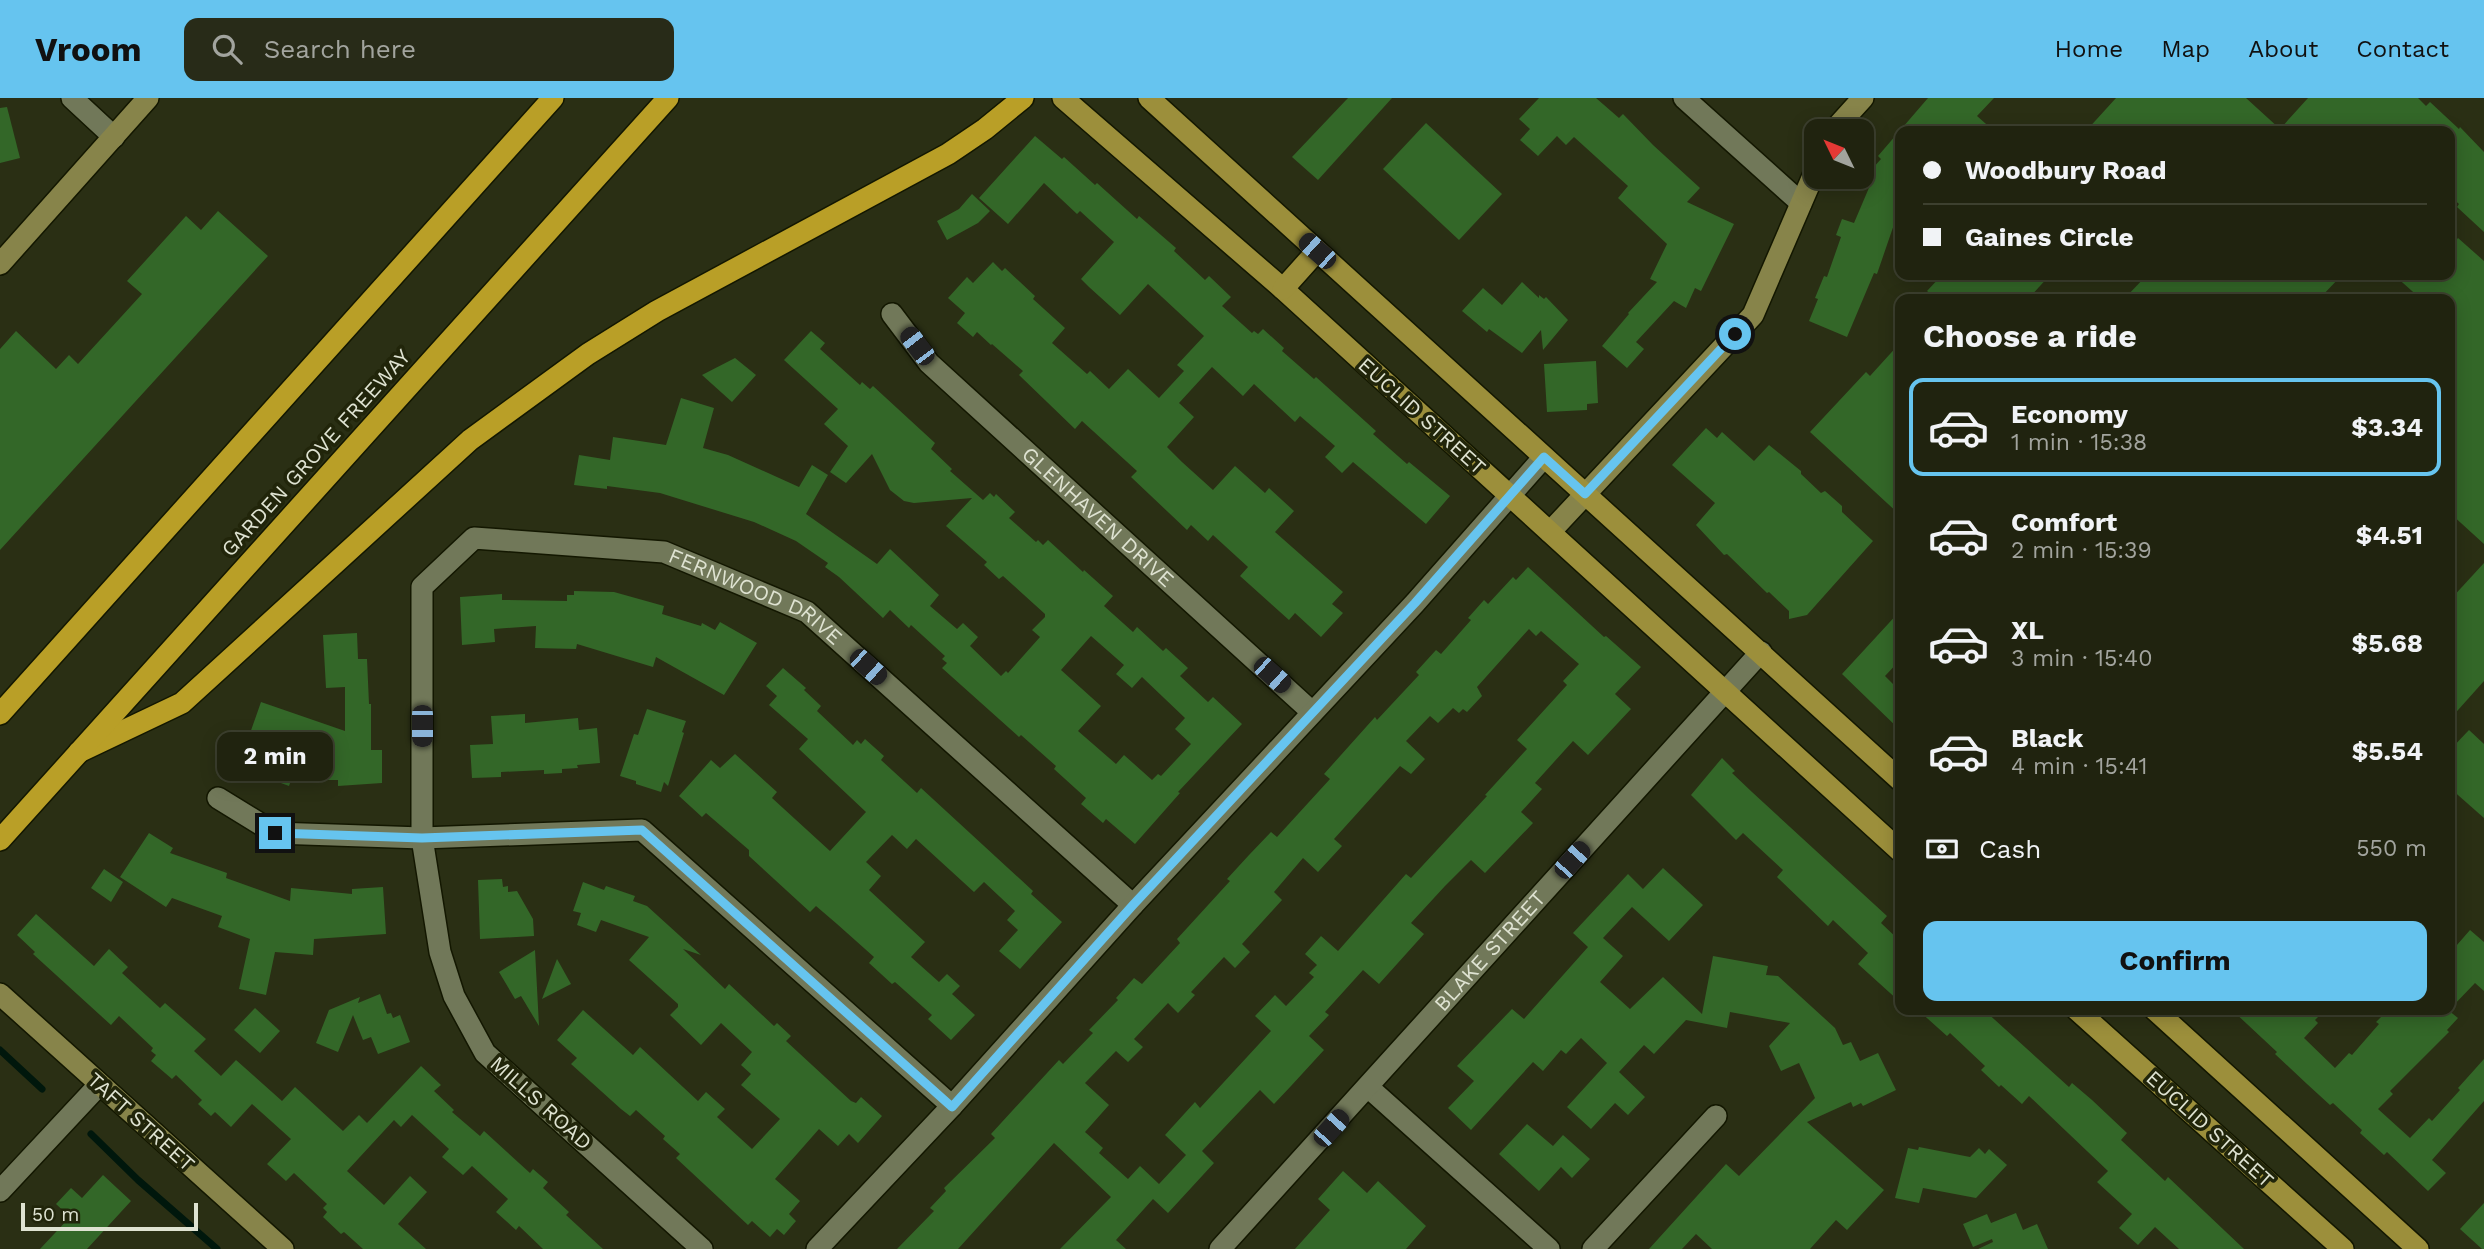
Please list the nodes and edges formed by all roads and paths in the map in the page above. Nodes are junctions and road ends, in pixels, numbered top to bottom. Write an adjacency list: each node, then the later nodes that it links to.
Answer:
1 (72, 98): 13 (street)
2 (148, 98): 13 (street)
3 (546, 98): 12 (highway)
4 (553, 98): 12 (highway)
5 (668, 98): 29 (highway, GARDEN GROVE FREEWAY)
6 (1023, 98): 29 (highway)
7 (1063, 98): 18 (main road, EUCLID STREET)
8 (1149, 98): 16 (main road)
9 (1684, 98): 15 (street)
10 (1863, 98): 11 (street)
11 (1844, 119)
12 (524, 129): 28 (highway)
13 (114, 136): 17 (street)
14 (1807, 189): 15 (street)
15 (1801, 204): 21 (street)
16 (1317, 251): 18 (main road); 20 (main road)
17 (0, 264)
18 (1283, 289): 22 (main road, EUCLID STREET)
19 (892, 314): 27 (street, GLENHAVEN DRIVE)
20 (1544, 457): 21 (main road); 22 (street)
21 (1585, 494): 23 (street); 25 (main road)
22 (1508, 495): 23 (main road, EUCLID STREET); 27 (street)
23 (1550, 533): 26 (main road, EUCLID STREET)
24 (422, 587): 32 (street, MILLS ROAD); 35 (street, FERNWOOD DRIVE)
25 (1761, 652): 26 (street, BLAKE STREET); 30 (main road)
26 (1725, 691): 34 (main road, EUCLID STREET); 40 (street, BLAKE STREET)
27 (1312, 712): 35 (street)
28 (0, 714)
29 (79, 752): 33 (highway, GARDEN GROVE FREEWAY)
30 (1895, 775)
31 (218, 798): 32 (street)
32 (422, 838): 41 (street); 45 (street, MILLS ROAD)
33 (0, 840)
34 (1895, 846)
35 (1133, 905): 41 (street)
36 (0, 994): 39 (street, TAFT STREET)
37 (2083, 1015): 50 (main road, EUCLID STREET)
38 (2161, 1015): 51 (main road)
39 (99, 1085): 43 (street); 44 (street, TAFT STREET)
40 (1368, 1087): 47 (street, BLAKE STREET); 48 (street)
41 (952, 1107): 46 (street)
42 (1716, 1116): 49 (street)
43 (0, 1191)
44 (283, 1249)
45 (702, 1249)
46 (817, 1249)
47 (1220, 1249)
48 (1549, 1249)
49 (1593, 1249)
50 (2343, 1249)
51 (2418, 1249)

